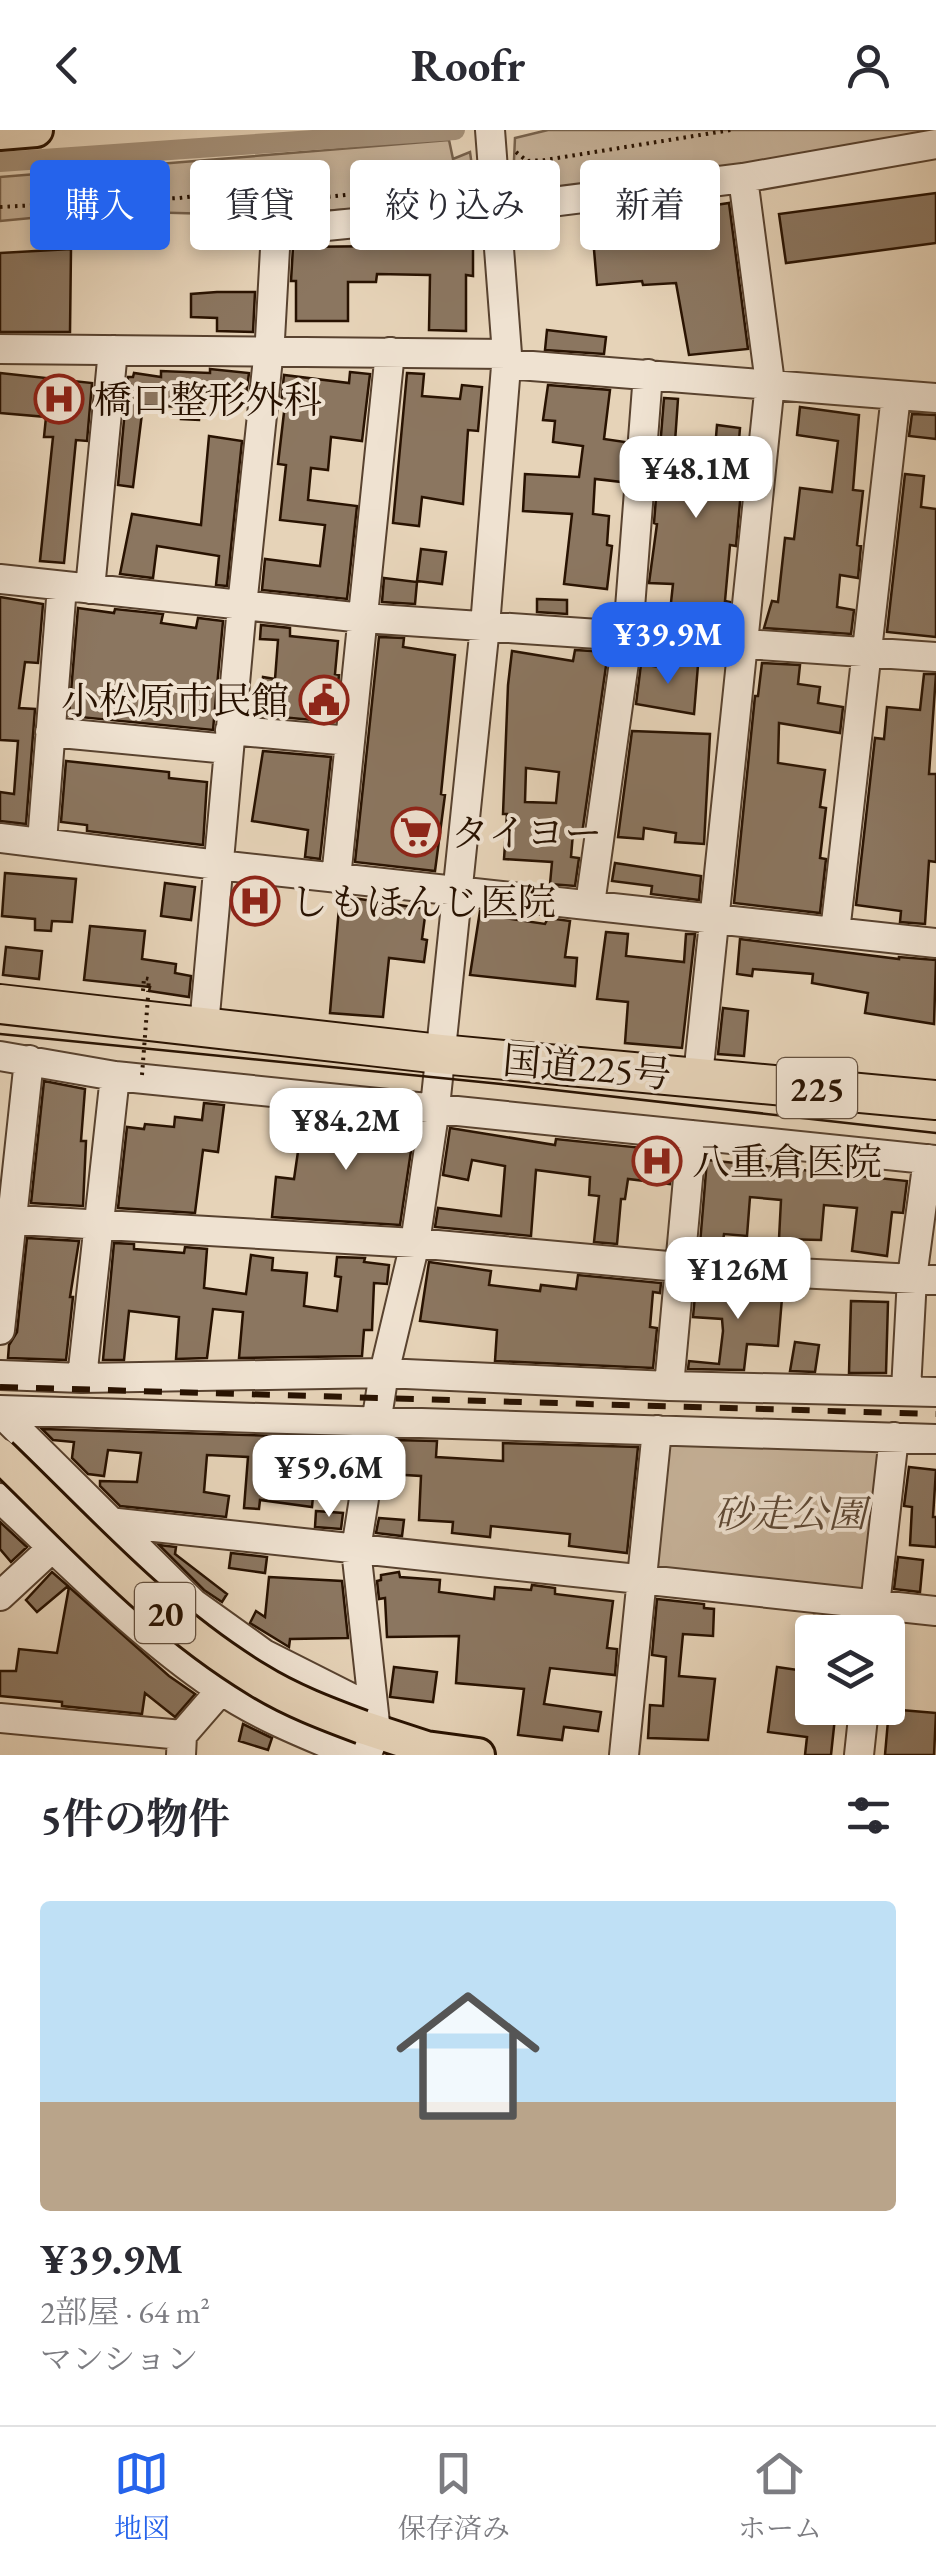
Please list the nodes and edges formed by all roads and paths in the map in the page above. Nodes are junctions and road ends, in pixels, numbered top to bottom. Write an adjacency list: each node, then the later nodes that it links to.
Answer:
1 (36, 130): 3 (main road)
2 (731, 130): 4 (path)
3 (0, 133)
4 (499, 138)
5 (936, 144): 6 (street)
6 (743, 178): 8 (street); 18 (street)
7 (350, 194): 9 (path)
8 (560, 201)
9 (0, 207)
10 (350, 224): 14 (street)
11 (499, 250): 16 (street)
12 (0, 349): 13 (street)
13 (113, 350): 14 (street); 22 (street)
14 (269, 351): 15 (street); 23 (street)
15 (390, 352): 16 (street); 24 (street)
16 (507, 360): 17 (street); 25 (street)
17 (648, 374): 18 (street); 26 (street)
18 (770, 384): 19 (street); 27 (street)
19 (896, 395): 20 (street); 28 (street)
20 (936, 398)
21 (0, 579): 22 (street)
22 (76, 588): 23 (street); 30 (street)
23 (242, 606): 24 (street); 31 (street)
24 (364, 618): 25 (street); 32 (street)
25 (485, 626): 26 (street); 37 (street)
26 (628, 634): 27 (street); 38 (street)
27 (742, 642): 28 (street); 39 (street)
28 (865, 650): 29 (street); 40 (street)
29 (936, 657)
30 (50, 732): 31 (street); 34 (street)
31 (229, 739): 32 (street); 35 (street)
32 (350, 742): 36 (street)
33 (0, 838): 34 (street)
34 (42, 842): 35 (street)
35 (218, 866): 36 (street); 44 (street)
36 (336, 878): 37 (street)
37 (456, 890): 38 (street); 45 (street)
38 (590, 904): 39 (street)
39 (712, 918): 40 (street); 49 (street)
40 (835, 932): 41 (street)
41 (936, 943)
42 (145, 998): 48 (path, bridge)
43 (0, 1004): 44 (highway, 国道225号 / 225)
44 (204, 1026): 45 (highway, 国道225号 / 225)
45 (440, 1054): 49 (highway, 国道225号 / 225); 51 (street)
46 (0, 1056): 47 (street)
47 (30, 1060): 48 (street); 54 (street)
48 (128, 1076): 51 (street); 55 (street)
49 (698, 1076): 50 (highway, 国道225号 / 225)
50 (936, 1100)
51 (435, 1107): 52 (street); 56 (street)
52 (692, 1135): 53 (street); 57 (street)
53 (932, 1159): 58 (street)
54 (5, 1220): 55 (street); 59 (street)
55 (100, 1223): 56 (street); 62 (street)
56 (415, 1243): 57 (street); 60 (street)
57 (679, 1266): 58 (street); 63 (street)
58 (924, 1279): 64 (street)
59 (0, 1330)
60 (384, 1374): 62 (street); 63 (street); 67 (street)
61 (0, 1375): 62 (street)
62 (82, 1378)
63 (669, 1386): 64 (street)
64 (906, 1390): 65 (street)
65 (936, 1392)
66 (0, 1411): 67 (street); 73 (street)
67 (377, 1420): 68 (street); 75 (street)
68 (656, 1430): 69 (street); 76 (street)
69 (894, 1438): 70 (street); 78 (street)
70 (936, 1439)
71 (0, 1455): 84 (main road, 20, bridge)
72 (0, 1498): 74 (street)
73 (108, 1522): 74 (street); 75 (street); 84 (street)
74 (53, 1547): 77 (street); 81 (street)
75 (356, 1549): 76 (street); 84 (street)
76 (642, 1579): 78 (street); 88 (street)
77 (0, 1596)
78 (876, 1604): 79 (street); 80 (street)
79 (936, 1611)
80 (874, 1615)
81 (220, 1690): 84 (street); 85 (street)
82 (0, 1718): 85 (street)
83 (862, 1725): 89 (street)
84 (363, 1742): 86 (main road, 20)
85 (182, 1745)
86 (426, 1751): 87 (main road, 20)
87 (478, 1755)
88 (624, 1755)
89 (859, 1755)

